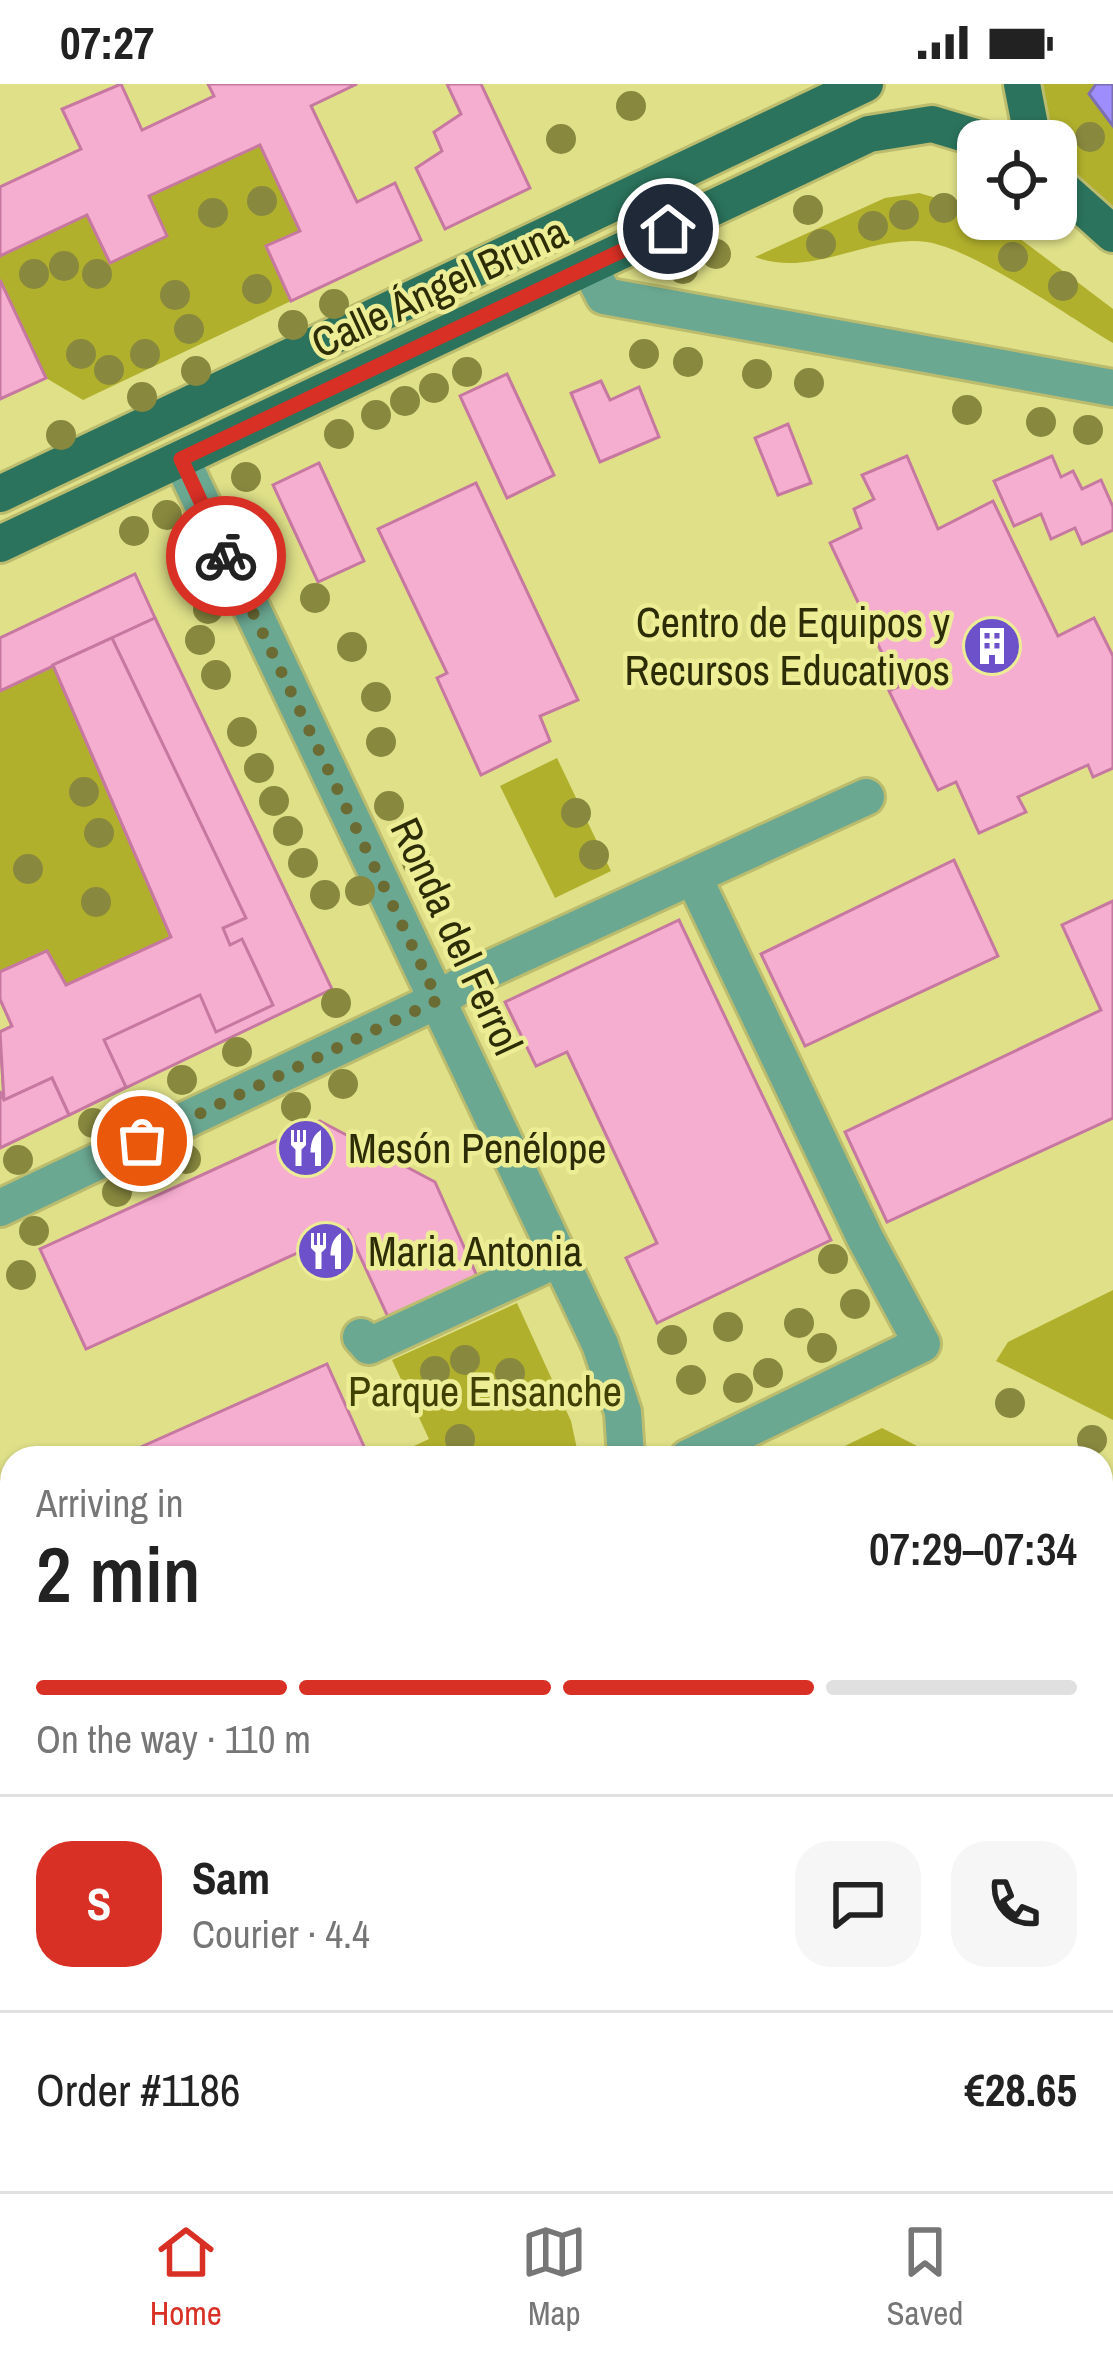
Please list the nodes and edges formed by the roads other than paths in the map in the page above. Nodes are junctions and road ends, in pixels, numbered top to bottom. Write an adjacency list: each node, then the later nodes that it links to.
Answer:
1 (865, 84): 10 (main road, Calle Ángel Bruna)
2 (1022, 84): 3 (main road)
3 (1029, 120)
4 (957, 132): 7 (main road, Calle Ángel Bruna)
5 (1077, 204): 6 (main road)
6 (1113, 234)
7 (589, 266): 8 (street); 9 (main road, Calle Ángel Bruna)
8 (1113, 388)
9 (181, 459): 11 (main road, Calle Ángel Bruna); 14 (street, Ronda del Ferrol)
10 (0, 494)
11 (0, 544)
12 (866, 797): 13 (street)
13 (694, 878): 14 (street); 19 (street)
14 (438, 1000): 15 (street); 16 (street, Ronda del Ferrol)
15 (4, 1195)
16 (560, 1258): 17 (street); 18 (street, Ronda del Ferrol)
17 (361, 1337)
18 (625, 1446)
19 (713, 1446)

